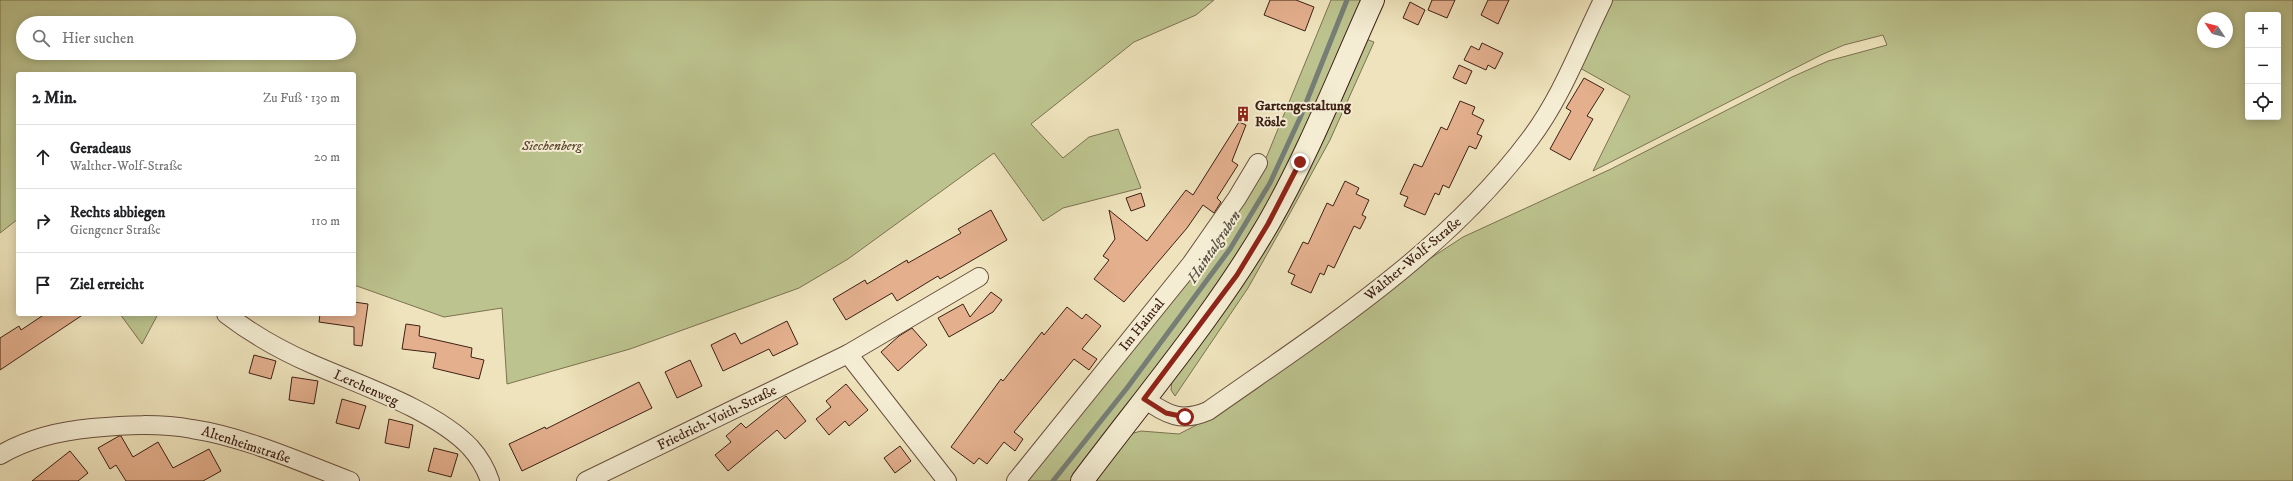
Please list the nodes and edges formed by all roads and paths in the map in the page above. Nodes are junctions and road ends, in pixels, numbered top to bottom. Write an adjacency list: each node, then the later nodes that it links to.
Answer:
1 (1372, 0): 7 (main road)
2 (1603, 0): 7 (street, Walther-Wolf-Straße)
3 (1258, 163): 14 (street, Im Haintal)
4 (979, 277): 6 (street, Friedrich-Voith-Straße)
5 (229, 316): 11 (street, Lerchenweg)
6 (848, 354): 12 (street, Friedrich-Voith-Straße); 13 (street)
7 (1144, 399): 15 (main road)
8 (0, 455): 9 (street, Altenheimstraße)
9 (312, 474): 10 (street, Altenheimstraße)
10 (350, 481)
11 (490, 481)
12 (586, 481)
13 (947, 481)
14 (1016, 481)
15 (1082, 481)

